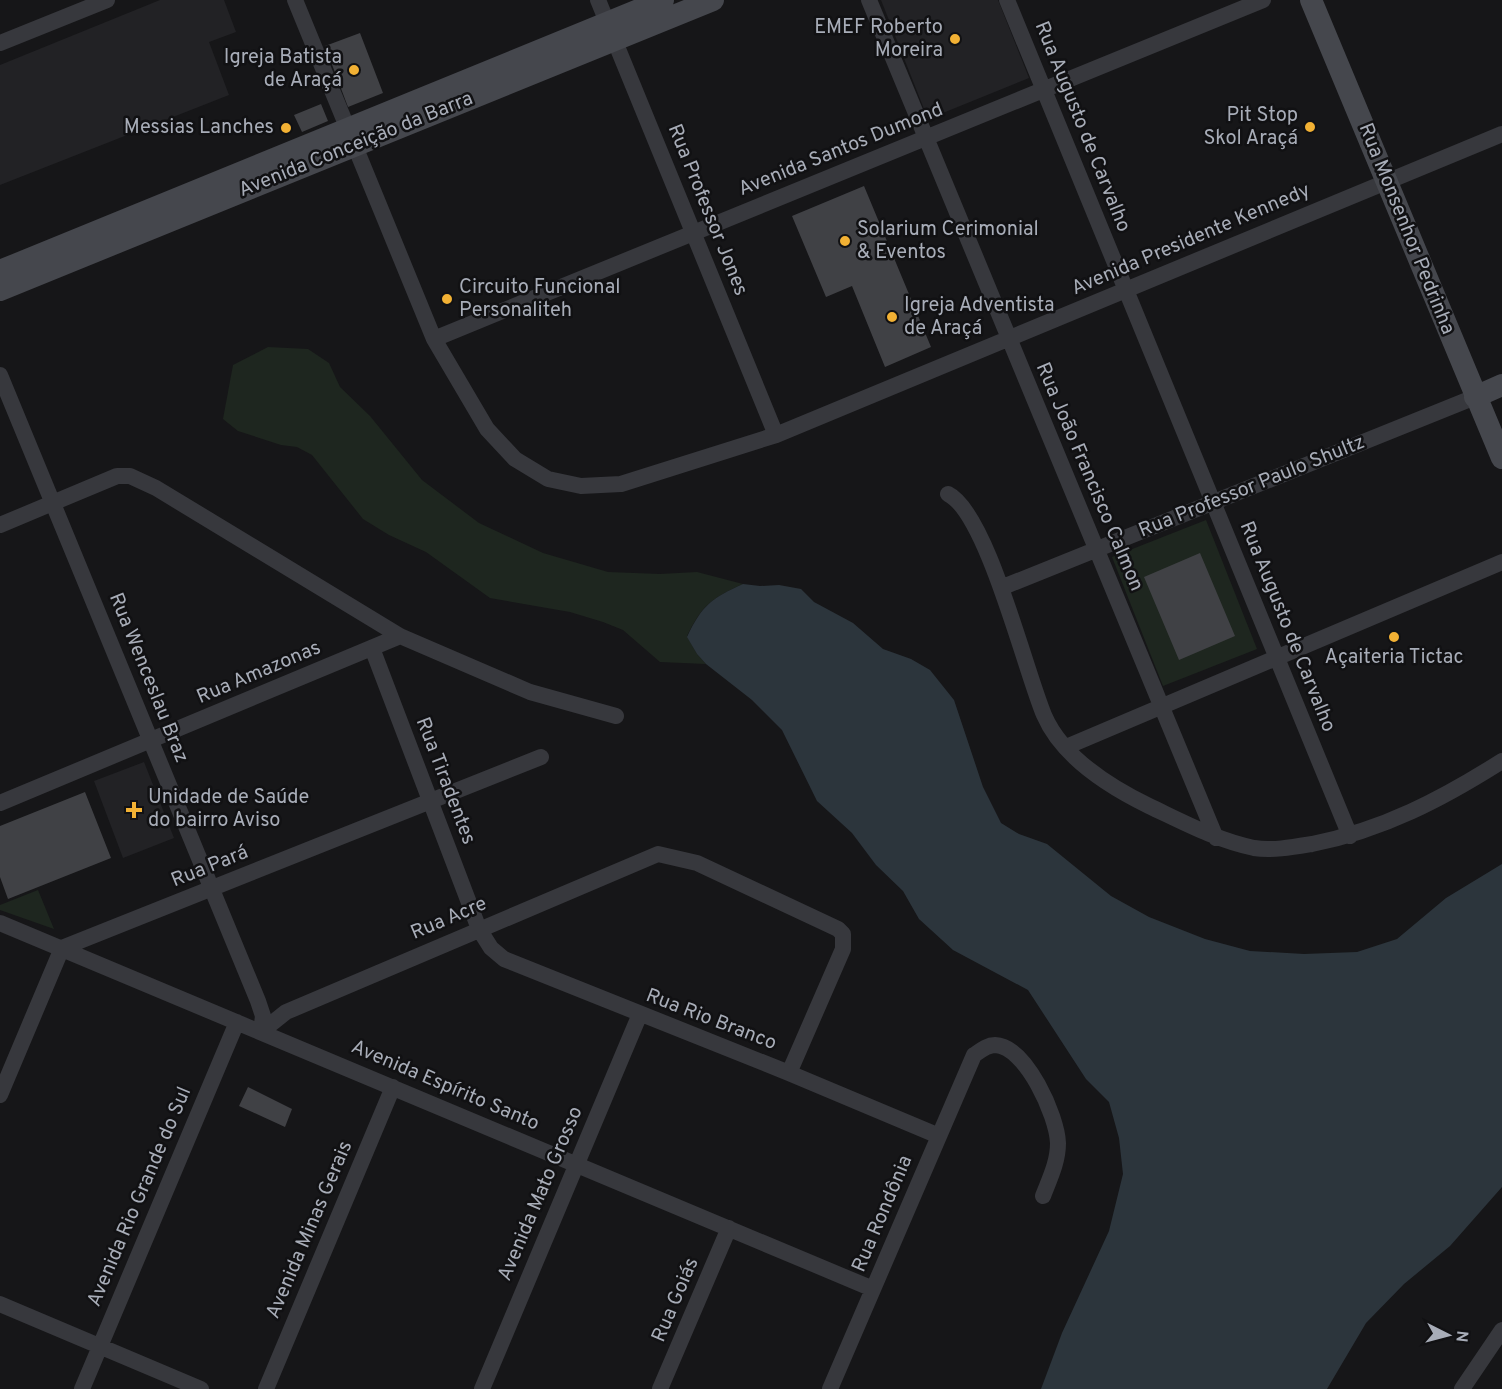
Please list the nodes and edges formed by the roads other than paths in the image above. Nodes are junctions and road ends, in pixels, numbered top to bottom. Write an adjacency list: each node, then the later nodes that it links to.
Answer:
1 (107, 0): 11 (street)
2 (295, 0): 14 (street, Avenida Presidente Kennedy)
3 (598, 0): 10 (street, Rua Professor Jones)
4 (663, 0): 10 (street, Avenida Conceição da Barra)
5 (713, 0): 10 (street, Avenida Conceição da Barra)
6 (869, 0): 15 (street, Rua João Francisco Calmon)
7 (1007, 0): 12 (street, Rua Augusto de Carvalho)
8 (1263, 0): 12 (street, Avenida Santos Dumond)
9 (1311, 0): 16 (street, Rua Monsenhor Pedrinha)
10 (611, 32): 14 (street, Avenida Conceição da Barra); 17 (street, Rua Professor Jones)
11 (0, 43)
12 (1044, 90): 15 (street, Avenida Santos Dumond); 19 (street, Rua Augusto de Carvalho)
13 (1502, 134): 16 (street, Avenida Presidente Kennedy)
14 (352, 137): 18 (street, Avenida Conceição da Barra); 20 (street, Avenida Conceição da Barra); 21 (street, Avenida Presidente Kennedy)
15 (926, 138): 17 (street, Avenida Santos Dumond); 22 (street, Rua João Francisco Calmon)
16 (1386, 182): 19 (street, Avenida Presidente Kennedy); 25 (street, Rua Monsenhor Pedrinha)
17 (694, 233): 21 (street, Avenida Santos Dumond); 26 (street, Rua Professor Jones)
18 (0, 271)
19 (1126, 290): 22 (street, Avenida Presidente Kennedy); 29 (street, Rua Augusto de Carvalho)
20 (0, 291)
21 (434, 339): 26 (street, Avenida Presidente Kennedy)
22 (1009, 339): 26 (street, Avenida Presidente Kennedy); 32 (street, Rua João Francisco Calmon)
23 (0, 375): 30 (street, Rua Wenceslau Braz)
24 (1502, 385): 25 (street, Rua Professor Paulo Shultz)
25 (1475, 397): 27 (street, Rua Monsenhor Pedrinha); 29 (street, Rua Professor Paulo Shultz)
26 (776, 435)
27 (1502, 458)
28 (948, 494): 34 (street)
29 (1213, 502): 32 (street, Rua Professor Paulo Shultz); 37 (street, Rua Augusto de Carvalho)
30 (53, 503): 31 (street); 35 (street); 40 (street, Rua Wenceslau Braz)
31 (0, 525)
32 (1097, 549): 34 (street, Rua Professor Paulo Shultz); 38 (street, Rua João Francisco Calmon)
33 (1502, 562): 37 (street)
34 (1003, 587): 41 (street)
35 (400, 636): 36 (street, Rua Amazonas); 39 (street)
36 (372, 648): 40 (street, Rua Amazonas); 44 (street, Rua Tiradentes)
37 (1277, 657): 38 (street); 46 (street, Rua Augusto de Carvalho)
38 (1162, 706): 41 (street); 47 (street, Rua João Francisco Calmon)
39 (616, 716)
40 (151, 741): 45 (street, Rua Amazonas); 48 (street, Rua Wenceslau Braz)
41 (1066, 747): 47 (street)
42 (541, 757): 44 (street, Rua Pará)
43 (1502, 761): 46 (street)
44 (430, 801): 48 (street, Rua Pará); 50 (street, Rua Tiradentes)
45 (0, 803)
46 (1350, 836): 47 (street)
47 (1216, 838)
48 (212, 889): 51 (street, Rua Pará); 54 (street, Rua Wenceslau Braz)
49 (0, 922): 51 (street, Avenida Espírito Santo)
50 (479, 929): 52 (street, Rua Rio Branco); 54 (street, Rua Acre); 55 (street, Rua Acre)
51 (62, 948): 53 (street, Avenida Espírito Santo); 57 (street)
52 (640, 1014): 55 (street, Rua Rio Branco); 59 (street, Avenida Mato Grosso)
53 (237, 1022): 54 (street, Avenida Espírito Santo); 65 (street, Avenida Rio Grande do Sul)
54 (261, 1032): 56 (street, Avenida Espírito Santo)
55 (789, 1073): 58 (street, Rua Rio Branco)
56 (393, 1087): 59 (street, Avenida Espírito Santo); 68 (street, Avenida Minas Gerais)
57 (0, 1095)
58 (939, 1136): 60 (street, Rua Rondônia); 62 (street, Rua Rondônia)
59 (577, 1164): 61 (street, Avenida Espírito Santo); 69 (street, Avenida Mato Grosso)
60 (1043, 1196)
61 (729, 1228): 62 (street, Avenida Espírito Santo); 70 (street, Rua Goiás)
62 (873, 1289): 71 (street, Rua Rondônia)
63 (0, 1304): 65 (street)
64 (1502, 1330): 72 (street)
65 (100, 1346): 66 (street, Avenida Rio Grande do Sul); 67 (street)
66 (82, 1389)
67 (201, 1389)
68 (266, 1389)
69 (482, 1389)
70 (660, 1389)
71 (830, 1389)
72 (1462, 1389)

